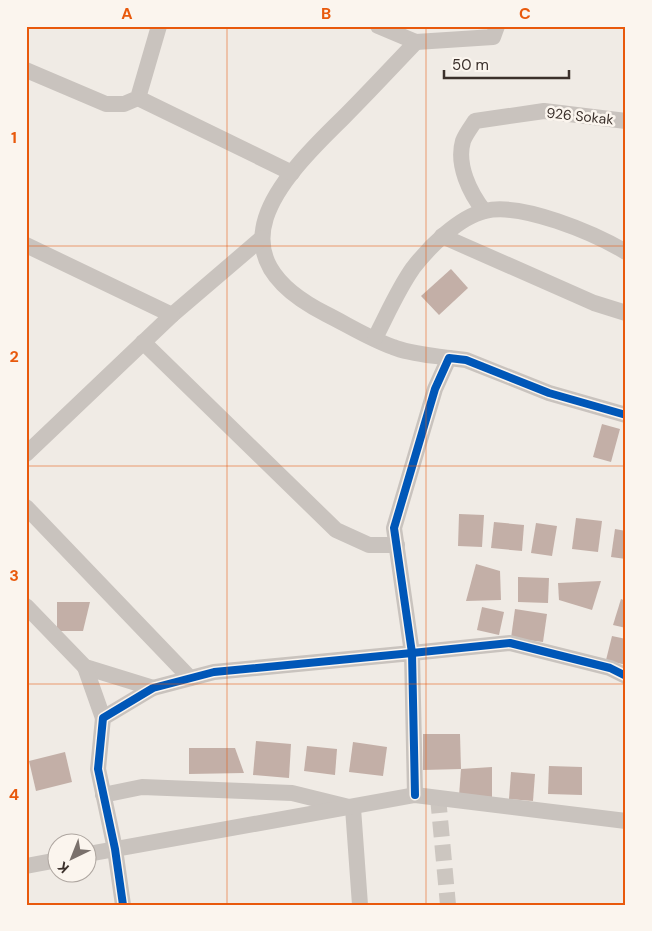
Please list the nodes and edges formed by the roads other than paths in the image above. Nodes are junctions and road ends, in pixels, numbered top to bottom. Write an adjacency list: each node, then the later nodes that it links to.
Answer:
1 (159, 26): 6 (street)
2 (378, 26): 4 (street)
3 (495, 32): 4 (street)
4 (416, 42): 8 (street)
5 (26, 70): 6 (street)
6 (138, 98): 8 (street)
7 (626, 121): 9 (street, 926 Sokak)
8 (292, 173): 11 (street)
9 (484, 211): 10 (street); 13 (street)
10 (442, 236): 14 (street); 16 (street)
11 (262, 238): 15 (street); 16 (street)
12 (26, 245): 15 (street)
13 (626, 252)
14 (626, 313)
15 (172, 315): 17 (street)
16 (375, 338): 18 (street)
17 (144, 342): 20 (street); 22 (street)
18 (449, 358): 19 (street); 22 (street)
19 (626, 415)
20 (30, 446)
21 (26, 507): 27 (street)
22 (397, 545): 24 (street)
23 (26, 606): 25 (street)
24 (412, 652): 26 (street); 27 (street); 31 (street)
25 (85, 667): 28 (street); 29 (street)
26 (626, 676)
27 (190, 678): 28 (street)
28 (153, 688): 29 (street)
29 (103, 718): 30 (street)
30 (103, 795): 32 (street); 34 (street)
31 (415, 796): 32 (street); 33 (street)
32 (353, 808): 34 (street); 39 (street)
33 (626, 821)
34 (115, 849): 35 (street); 38 (street)
35 (98, 852)
36 (48, 862): 37 (street)
37 (26, 866)
38 (123, 905)
39 (360, 905)

